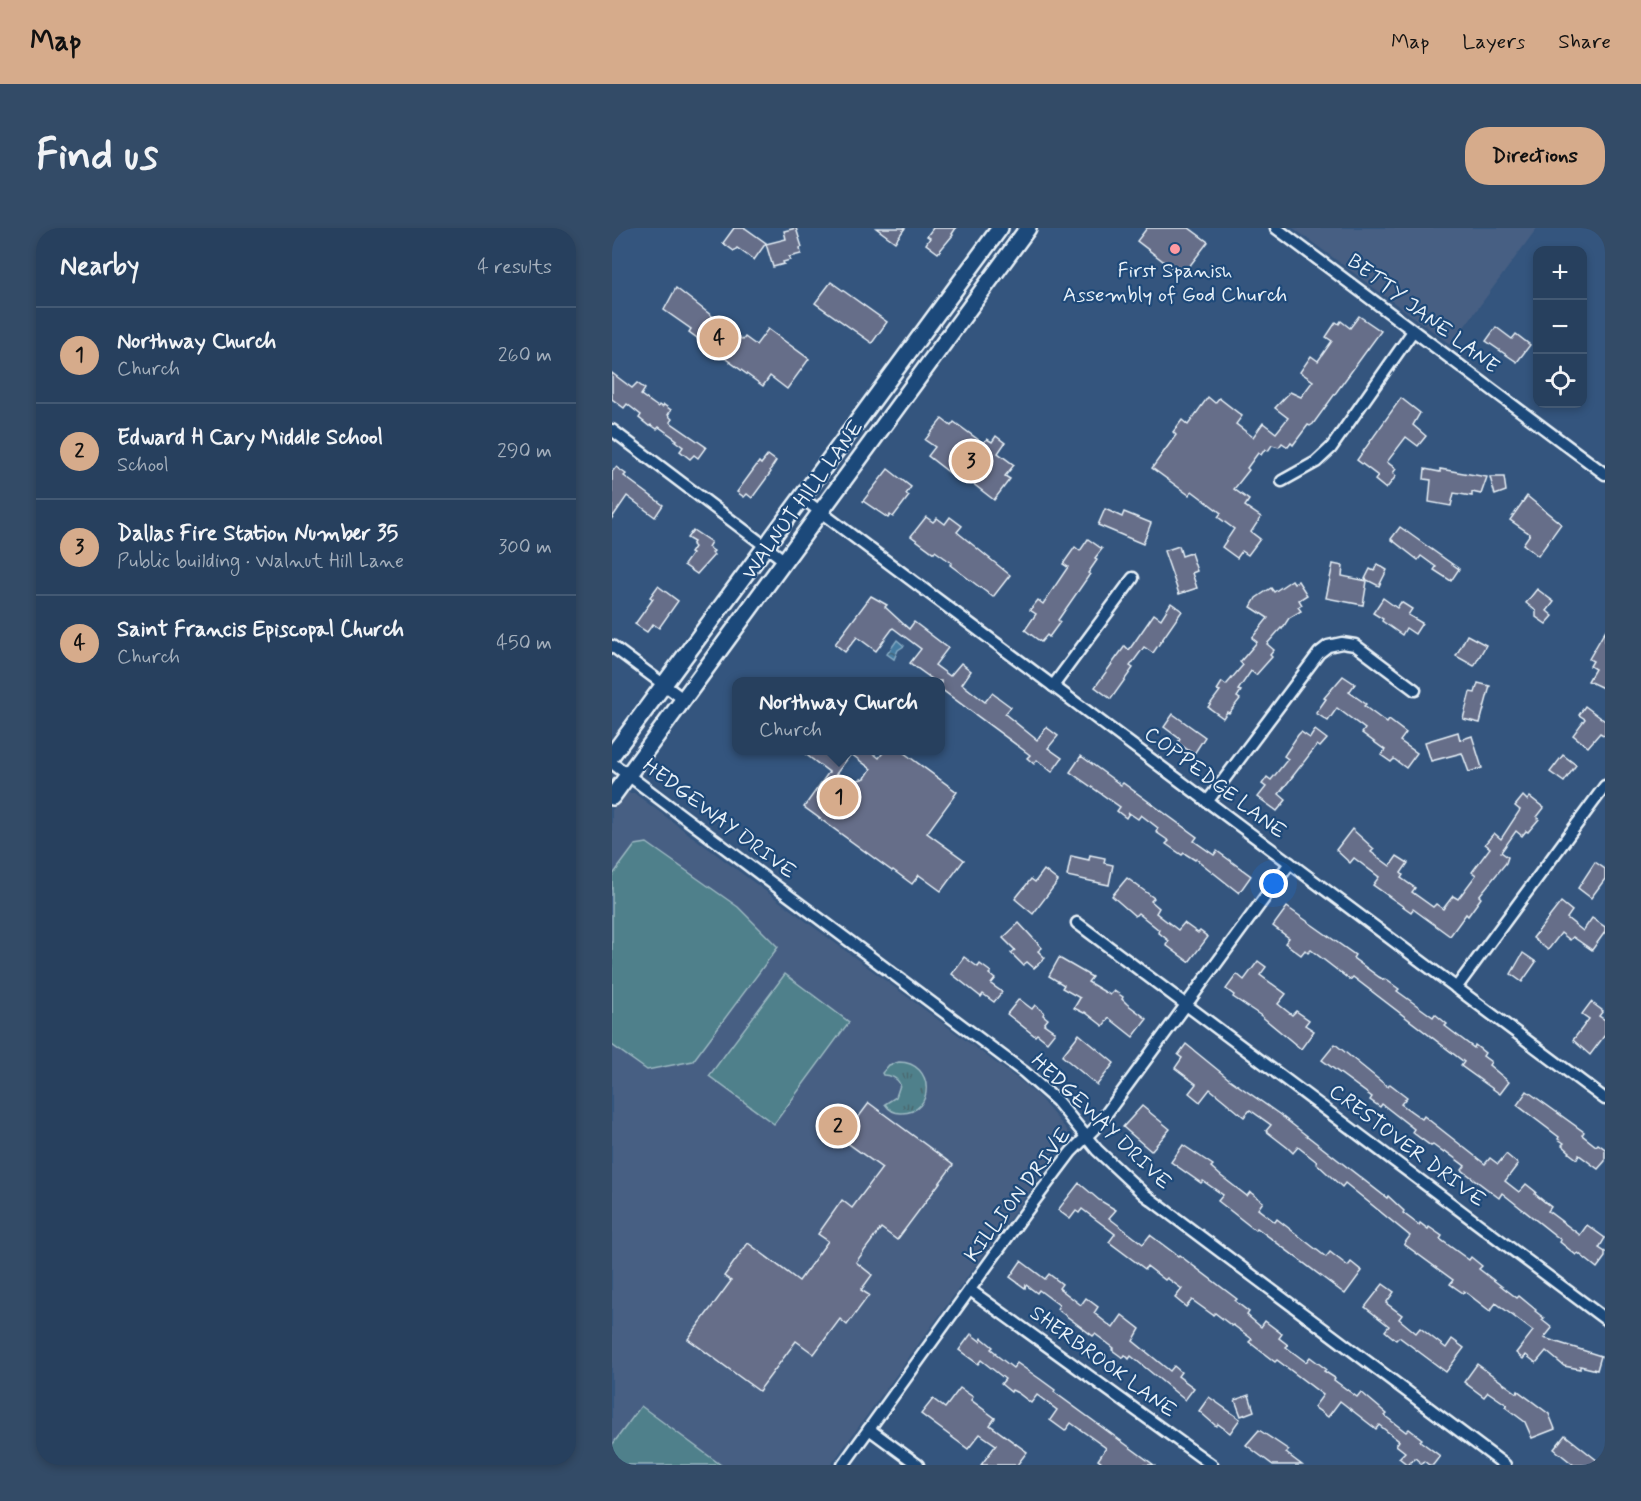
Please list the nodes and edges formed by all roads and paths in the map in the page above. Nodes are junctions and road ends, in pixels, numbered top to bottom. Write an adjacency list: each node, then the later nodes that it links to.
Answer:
1 (1000, 228): 5 (main road, WALNUT HILL LANE)
2 (1276, 228): 4 (street, BETTY JANE LANE)
3 (1024, 230): 6 (main road, WALNUT HILL LANE)
4 (1413, 331): 10 (street, BETTY JANE LANE); 11 (street)
5 (912, 348): 6 (main road); 7 (main road, WALNUT HILL LANE)
6 (931, 361): 8 (main road, WALNUT HILL LANE)
7 (874, 399): 8 (main road); 12 (main road, WALNUT HILL LANE)
8 (893, 412): 13 (main road, WALNUT HILL LANE)
9 (612, 430): 14 (street)
10 (1605, 474)
11 (1282, 481)
12 (802, 498): 13 (street, COPPEDGE LANE); 14 (main road, WALNUT HILL LANE)
13 (820, 512): 15 (main road, WALNUT HILL LANE); 21 (street, COPPEDGE LANE)
14 (766, 546): 15 (street); 17 (main road, WALNUT HILL LANE)
15 (785, 561): 18 (main road, WALNUT HILL LANE)
16 (1133, 578): 21 (street)
17 (720, 608): 18 (main road); 20 (main road, WALNUT HILL LANE)
18 (740, 623): 23 (main road, WALNUT HILL LANE)
19 (612, 646): 20 (street)
20 (664, 685): 23 (street); 24 (main road, WALNUT HILL LANE)
21 (1053, 686): 29 (street, COPPEDGE LANE)
22 (1415, 690): 29 (street)
23 (683, 699): 26 (main road, WALNUT HILL LANE)
24 (612, 755)
25 (612, 763): 26 (street, HEDGEWAY DRIVE)
26 (628, 775): 28 (main road, WALNUT HILL LANE); 35 (street, HEDGEWAY DRIVE)
27 (1605, 786): 32 (street)
28 (612, 797)
29 (1207, 801): 30 (street, COPPEDGE LANE)
30 (1290, 863): 32 (street, COPPEDGE LANE); 33 (street, KILLION DRIVE)
31 (1077, 923): 33 (street, CRESTOVER DRIVE)
32 (1456, 988): 34 (street, COPPEDGE LANE)
33 (1186, 1004): 35 (street, KILLION DRIVE); 37 (street, CRESTOVER DRIVE)
34 (1604, 1096)
35 (1086, 1136): 36 (street, KILLION DRIVE); 42 (street, HEDGEWAY DRIVE)
36 (970, 1290): 38 (street, KILLION DRIVE); 41 (street, SHERBROOK LANE)
37 (1605, 1319)
38 (869, 1429): 39 (street, KILLION DRIVE); 40 (street)
39 (843, 1465)
40 (918, 1465)
41 (1212, 1465)
42 (1505, 1465)

